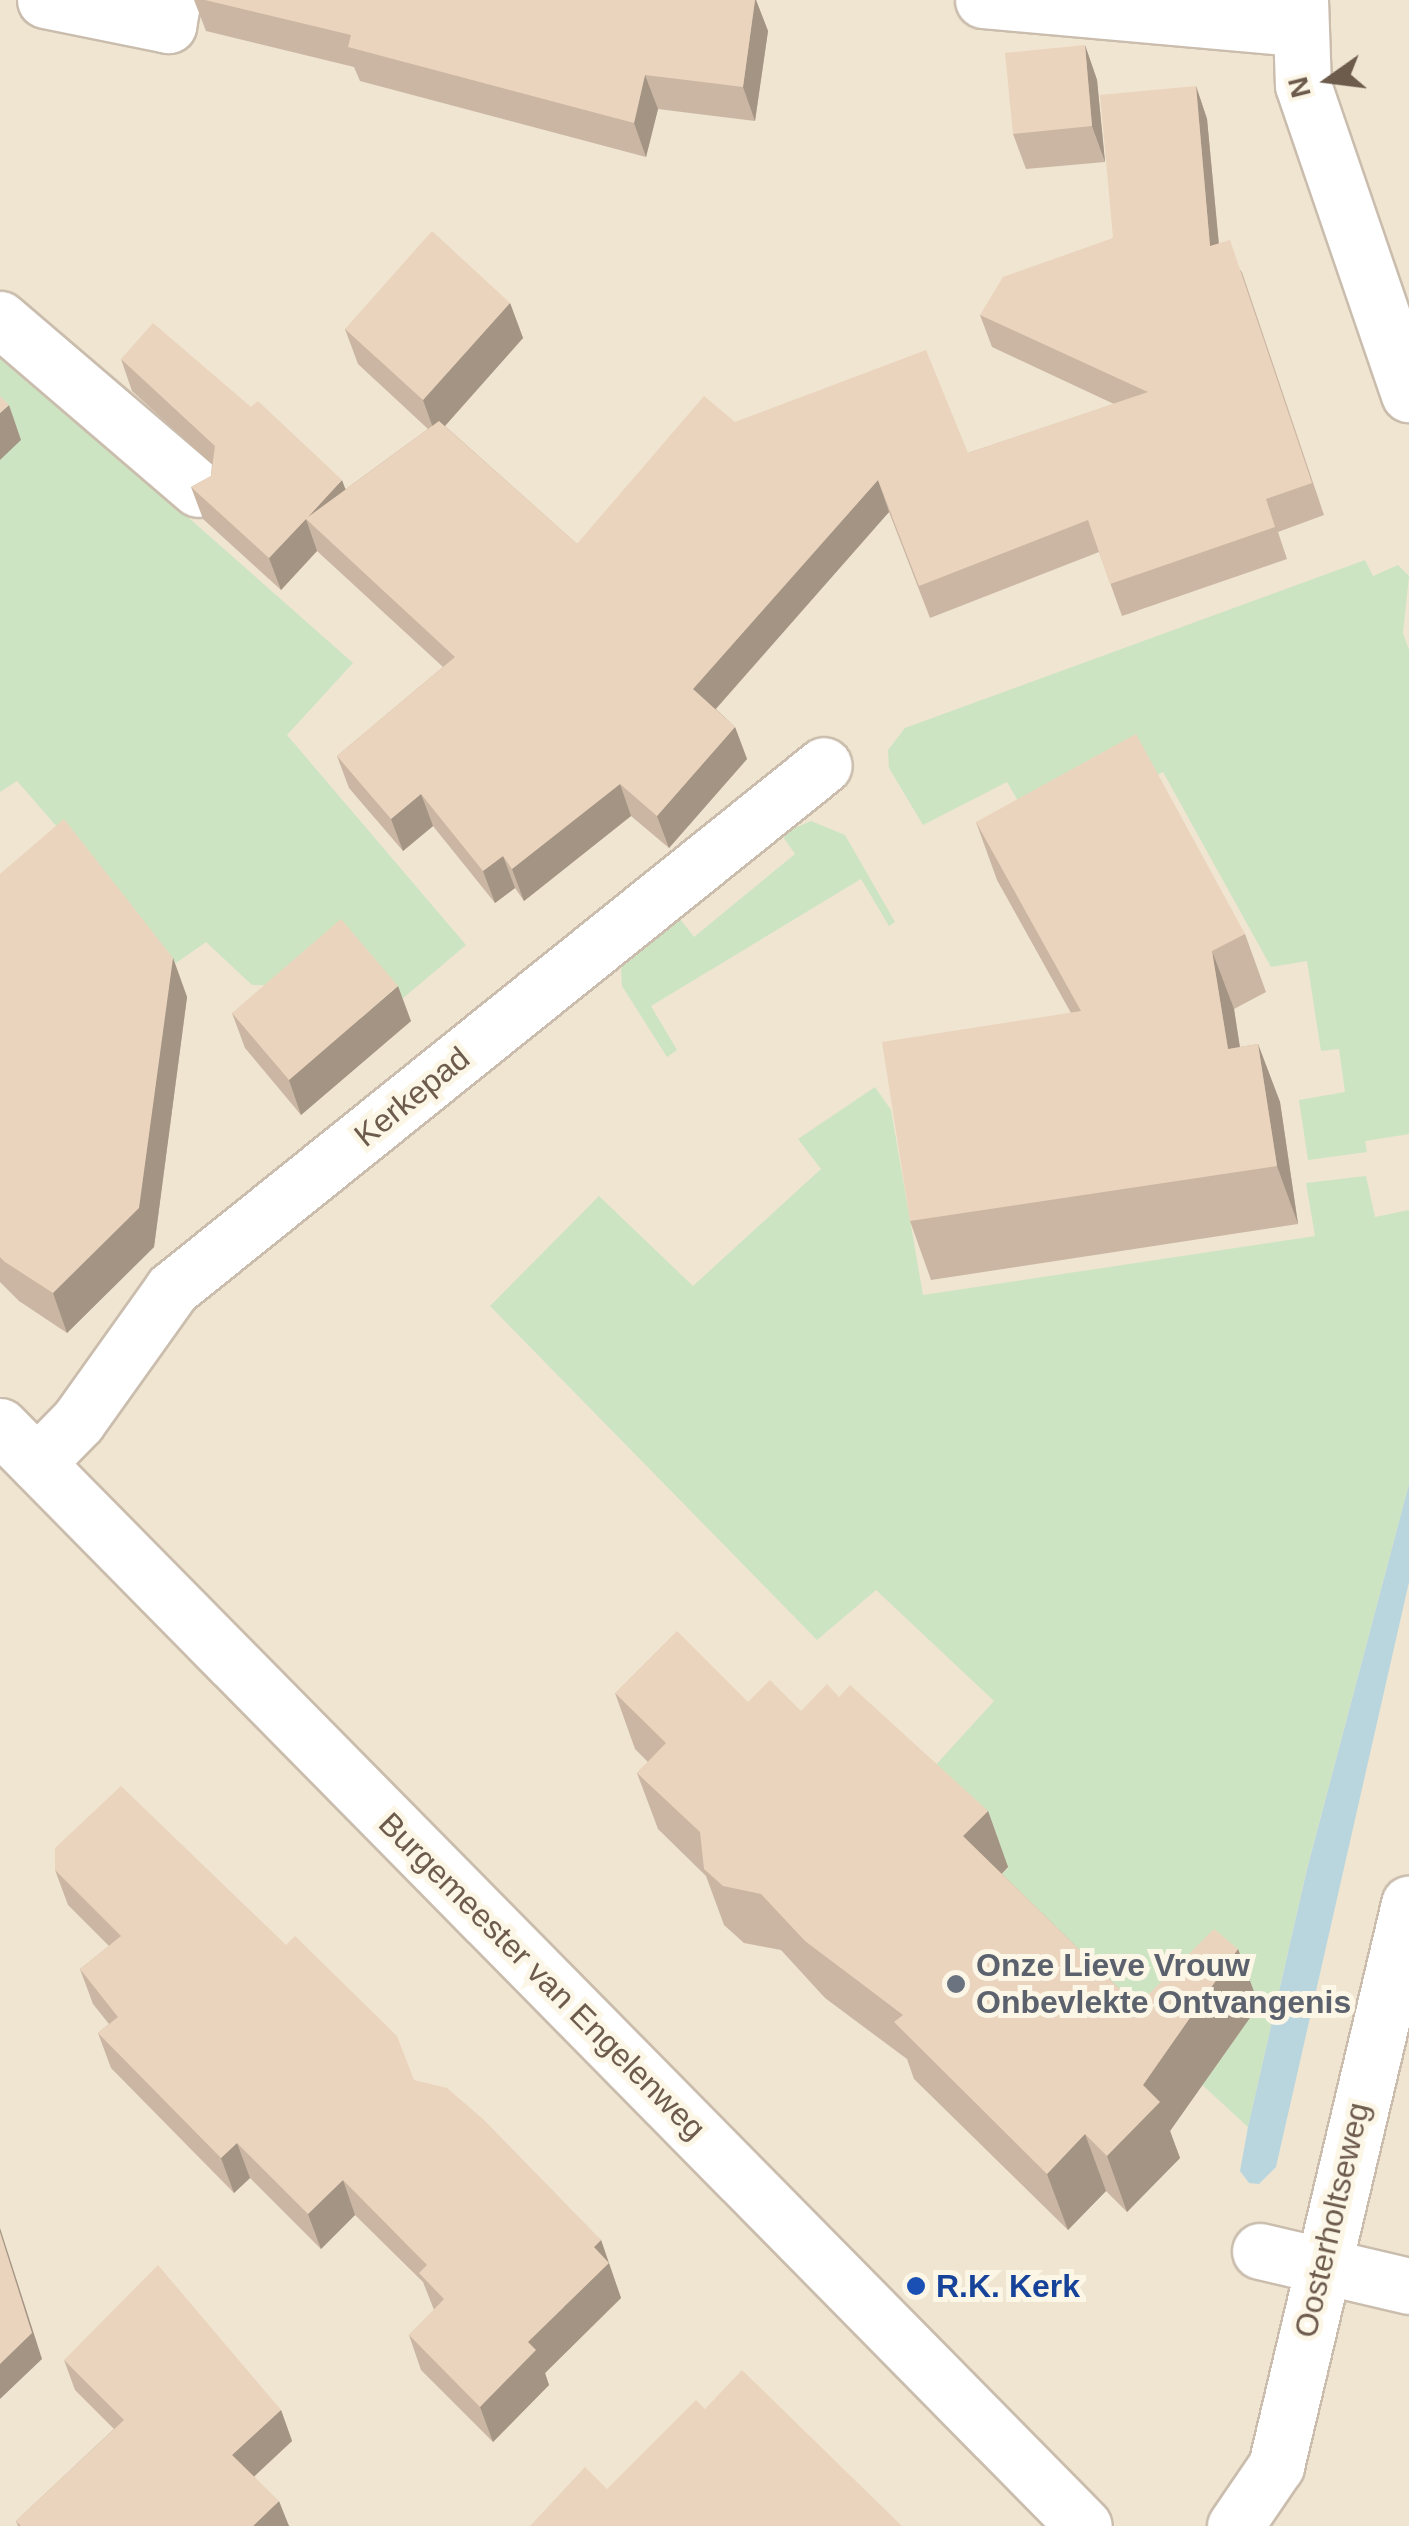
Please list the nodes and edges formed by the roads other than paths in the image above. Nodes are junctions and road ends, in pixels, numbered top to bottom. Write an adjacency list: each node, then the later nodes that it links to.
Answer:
1 (45, 0): 3 (street)
2 (983, 0): 4 (street)
3 (170, 13)
4 (1299, 14): 6 (street)
5 (0, 319): 7 (street)
6 (1409, 394)
7 (198, 489)
8 (824, 766): 9 (street, Kerkepad)
9 (18, 1444): 14 (street, Burgemeester van Engelenweg)
10 (1406, 1928): 12 (street, Oosterholtseweg)
11 (1260, 2250): 12 (street)
12 (1321, 2264): 13 (street); 15 (street, Oosterholtseweg)
13 (1409, 2286)
14 (1084, 2526)
15 (1235, 2526)

